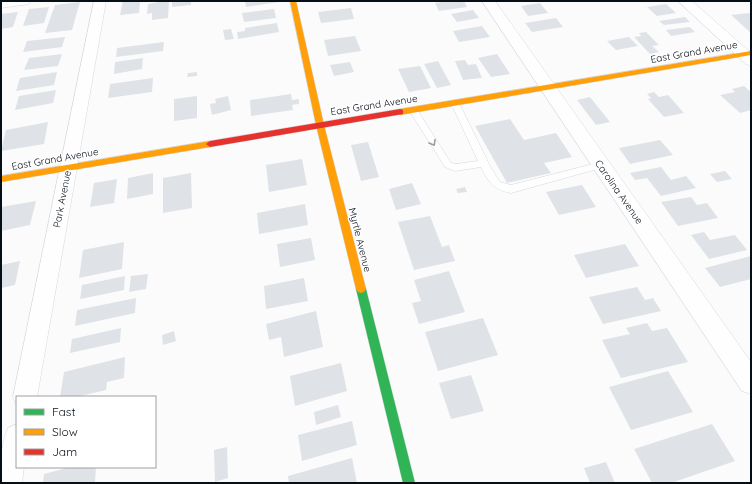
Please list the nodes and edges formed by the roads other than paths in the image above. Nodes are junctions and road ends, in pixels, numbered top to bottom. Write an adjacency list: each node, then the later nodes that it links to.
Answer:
1 (24, 1): 6 (street)
2 (100, 1): 14 (street, Park Avenue)
3 (293, 1): 11 (main road, Myrtle Avenue)
4 (488, 1): 8 (street, Carolina Avenue)
5 (684, 1): 7 (street)
6 (1, 4)
7 (748, 56): 8 (main road, East Grand Avenue)
8 (547, 88): 9 (main road, East Grand Avenue); 13 (street, Carolina Avenue)
9 (455, 103): 10 (main road, East Grand Avenue); 12 (lane)
10 (413, 110): 11 (main road, East Grand Avenue); 12 (lane, one-way to 12)
11 (320, 125): 14 (main road, East Grand Avenue); 20 (main road, Myrtle Avenue)
12 (483, 163): 13 (lane)
13 (601, 165): 16 (street, Carolina Avenue)
14 (68, 168): 15 (main road, East Grand Avenue); 17 (street, Park Avenue)
15 (1, 179)
16 (751, 382)
17 (25, 396)
18 (16, 442): 19 (street)
19 (8, 483)
20 (409, 483)

